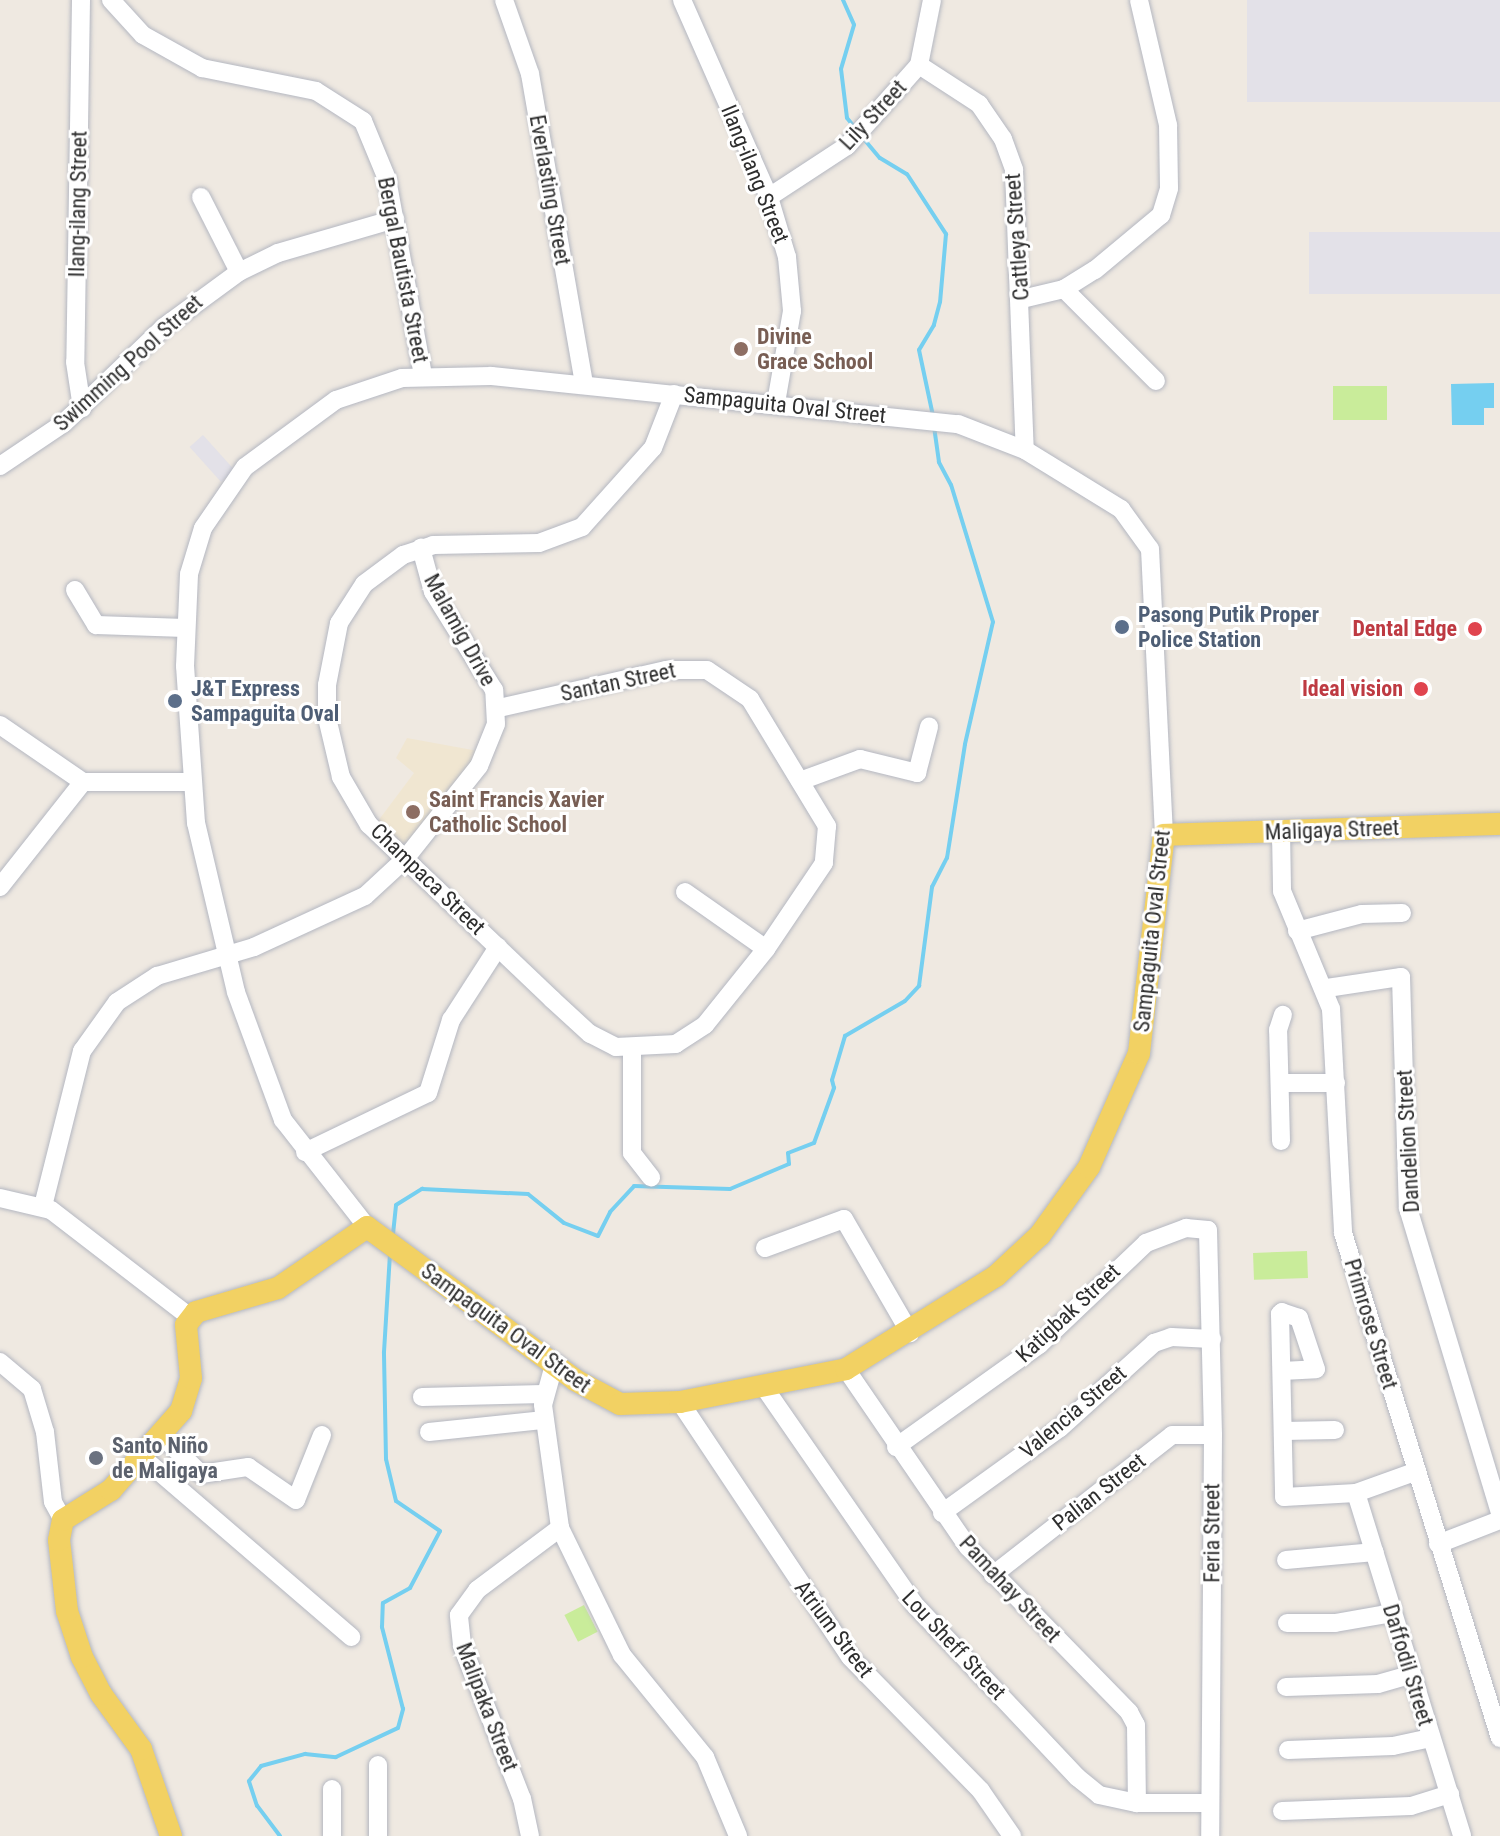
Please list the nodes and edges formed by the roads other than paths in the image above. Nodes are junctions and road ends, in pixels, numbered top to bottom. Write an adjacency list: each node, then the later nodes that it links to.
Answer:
1 (81, 0): 19 (street, Ilang-ilang Street)
2 (111, 0): 10 (street, Bergal Bautista Street)
3 (504, 0): 16 (street, Everlasting Street)
4 (682, 0): 9 (street, Ilang-ilang Street)
5 (932, 0): 7 (street, Lily Street)
6 (1139, 0): 12 (street)
7 (919, 65): 9 (street, Lily Street); 13 (street, Cattleya Street)
8 (201, 197): 11 (street)
9 (769, 197): 18 (street, Ilang-ilang Street)
10 (395, 219): 11 (street, Swimming Pool Street); 14 (street, Bergal Bautista Street)
11 (239, 272): 19 (street, Swimming Pool Street)
12 (1064, 289): 13 (street); 15 (street)
13 (1022, 299): 20 (street, Cattleya Street)
14 (423, 375): 16 (street, Sampaguita Oval Street); 24 (street, Sampaguita Oval Street)
15 (1156, 381)
16 (584, 384): 17 (street, Sampaguita Oval Street)
17 (674, 394): 18 (street, Sampaguita Oval Street); 22 (street, Champaca Street)
18 (776, 403): 20 (street, Sampaguita Oval Street)
19 (82, 408): 21 (street, Swimming Pool Street)
20 (1025, 450): 33 (street, Sampaguita Oval Street)
21 (0, 466)
22 (421, 548): 25 (street, Malamig Drive); 34 (street, Champaca Street)
23 (75, 590): 24 (street)
24 (185, 628): 30 (street, Sampaguita Oval Street)
25 (499, 708): 28 (street, Santan Street); 34 (street, Malamig Drive)
26 (0, 725): 29 (street)
27 (929, 727): 28 (street)
28 (800, 781): 40 (street, Champaca Street)
29 (83, 782): 30 (street); 35 (street)
30 (190, 782): 41 (street, Sampaguita Oval Street)
31 (1500, 824): 32 (main road, Maligaya Street)
32 (1286, 831): 33 (main road, Maligaya Street); 38 (street, Primrose Street)
33 (1164, 835): 56 (main road, Sampaguita Oval Street)
34 (405, 859): 39 (street, Champaca Street); 41 (street, Malamig Drive)
35 (0, 887)
36 (685, 892): 40 (street)
37 (1402, 913): 38 (street)
38 (1297, 931): 42 (street, Primrose Street)
39 (498, 947): 44 (street, Champaca Street); 48 (street)
40 (766, 949): 44 (street, Champaca Street)
41 (225, 956): 48 (street, Sampaguita Oval Street); 51 (street, Malamig Drive)
42 (1327, 988): 46 (street, Primrose Street); 77 (street, Dandelion Street)
43 (1283, 1015): 45 (street)
44 (632, 1049): 49 (street)
45 (1282, 1083): 46 (street); 47 (street)
46 (1336, 1083): 75 (street, Primrose Street)
47 (1281, 1141)
48 (305, 1152): 52 (street, Sampaguita Oval Street)
49 (651, 1177)
50 (0, 1198): 51 (street)
51 (43, 1206): 55 (street)
52 (367, 1227): 55 (main road); 59 (main road, Sampaguita Oval Street)
53 (1208, 1230): 57 (street, Feria Street); 73 (street, Katigbak Street)
54 (765, 1248): 56 (street)
55 (190, 1317): 70 (main road)
56 (910, 1333): 61 (main road, Sampaguita Oval Street)
57 (1212, 1339): 72 (street, Feria Street); 78 (street, Valencia Street)
58 (0, 1362): 79 (street)
59 (554, 1365): 63 (street); 65 (main road, Sampaguita Oval Street)
60 (1282, 1371): 68 (street)
61 (849, 1374): 62 (main road, Sampaguita Oval Street); 73 (street, Pamahay Street)
62 (764, 1387): 65 (main road, Sampaguita Oval Street); 97 (street, Lou Sheff Street)
63 (543, 1394): 64 (street); 66 (street)
64 (422, 1397)
65 (680, 1402): 105 (street, Atrium Street)
66 (544, 1420): 69 (street); 81 (street)
67 (1335, 1430): 68 (street)
68 (1283, 1431): 76 (street)
69 (429, 1432)
70 (161, 1435): 71 (street); 74 (main road)
71 (322, 1435)
72 (1213, 1435): 85 (street, Palian Street); 98 (street, Feria Street)
73 (896, 1447): 78 (street, Pamahay Street)
74 (142, 1457): 79 (main road); 88 (street)
75 (1417, 1471): 76 (street); 82 (street, Primrose Street)
76 (1356, 1493): 83 (street, Daffodil Street)
77 (1500, 1512)
78 (942, 1513): 85 (street, Pamahay Street)
79 (63, 1520): 101 (main road)
80 (1500, 1520): 82 (street)
81 (560, 1528): 100 (street); 104 (street, Malipaka Street)
82 (1438, 1544): 92 (street, Primrose Street)
83 (1375, 1552): 84 (street); 86 (street, Daffodil Street)
84 (1286, 1560)
85 (993, 1575): 97 (street, Pamahay Street)
86 (1393, 1613): 87 (street); 89 (street, Daffodil Street)
87 (1287, 1623)
88 (351, 1637)
89 (1412, 1674): 90 (street); 91 (street, Daffodil Street)
90 (1286, 1687)
91 (1431, 1738): 93 (street); 96 (street, Daffodil Street)
92 (1500, 1738)
93 (1288, 1750)
94 (378, 1765): 103 (street)
95 (332, 1789): 102 (street)
96 (1450, 1794): 99 (street); 107 (street, Daffodil Street)
97 (1137, 1803): 98 (street, Lou Sheff Street)
98 (1210, 1803): 106 (street, Feria Street)
99 (1282, 1811)
100 (728, 1832)
101 (171, 1836)
102 (332, 1836)
103 (378, 1836)
104 (530, 1836)
105 (1012, 1836)
106 (1210, 1836)
107 (1462, 1836)

